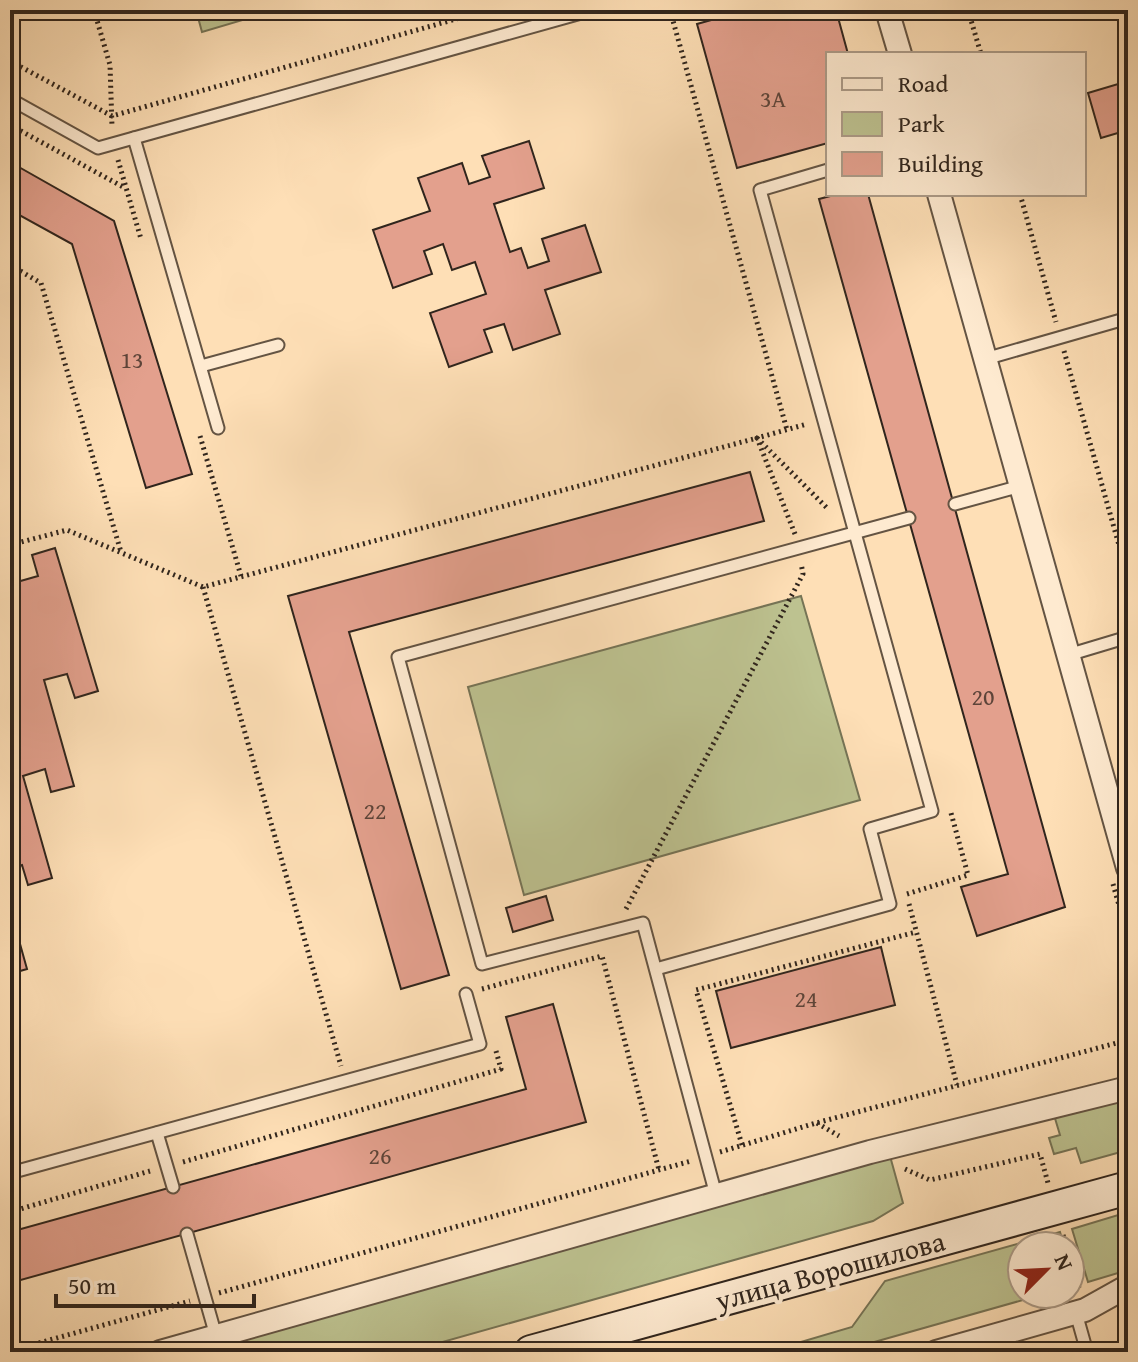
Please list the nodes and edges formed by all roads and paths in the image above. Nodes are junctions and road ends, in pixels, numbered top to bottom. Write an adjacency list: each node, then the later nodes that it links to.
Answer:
1 (94, 10): 10 (path)
2 (488, 10): 9 (path)
3 (592, 10): 15 (lane)
4 (670, 10): 29 (path)
5 (887, 10): 7 (street)
6 (968, 10): 8 (path)
7 (899, 52)
8 (980, 52)
9 (10, 61)
10 (110, 65)
11 (10, 99): 12 (lane)
12 (30, 110): 14 (path); 15 (lane)
13 (10, 125): 14 (path)
14 (20, 130): 16 (path); 18 (path)
15 (134, 138): 26 (lane)
16 (10, 149)
17 (826, 171): 27 (lane)
18 (126, 189)
19 (940, 196): 25 (street)
20 (1021, 196): 23 (path)
21 (10, 265): 37 (path)
22 (1128, 318): 23 (lane)
23 (1060, 338): 25 (lane); 38 (path)
24 (278, 345): 26 (lane)
25 (985, 359): 31 (street)
26 (201, 366): 28 (lane)
27 (823, 420): 29 (path); 34 (lane)
28 (218, 428)
29 (787, 430): 30 (path)
30 (757, 438): 34 (path); 39 (path)
31 (1021, 486): 32 (lane); 41 (street)
32 (955, 504)
33 (909, 518): 34 (lane)
34 (855, 535): 36 (lane); 46 (lane)
35 (10, 545): 37 (path)
36 (799, 550): 43 (path); 43 (lane)
37 (121, 552): 39 (path)
38 (1128, 577)
39 (203, 587): 49 (path)
40 (1128, 637): 41 (lane)
41 (1068, 655): 42 (street)
42 (1128, 868)
43 (615, 930): 45 (path); 46 (lane)
44 (916, 932): 53 (path)
45 (602, 956): 47 (path); 56 (path)
46 (656, 969): 55 (lane)
47 (466, 994): 49 (lane)
48 (1128, 1040): 51 (path)
49 (346, 1081): 52 (lane)
50 (1128, 1088): 54 (street)
51 (816, 1123): 53 (path); 54 (path)
52 (157, 1133): 57 (lane); 58 (lane)
53 (742, 1145): 55 (path)
54 (870, 1152): 60 (street); 61 (path)
55 (706, 1157): 56 (path); 60 (lane)
56 (659, 1170): 65 (path)
57 (10, 1173)
58 (173, 1187)
59 (1128, 1188): 61 (main road, улица Ворошилова)
60 (716, 1195): 67 (street)
61 (1055, 1208): 62 (path); 71 (main road, улица Ворошилова)
62 (1061, 1230)
63 (187, 1234): 65 (lane)
64 (1128, 1286): 66 (street)
65 (206, 1297): 67 (lane); 69 (path)
66 (1076, 1313): 72 (street); 73 (lane)
67 (216, 1336): 70 (street)
68 (1128, 1345): 74 (path)
69 (10, 1351)
70 (160, 1352)
71 (531, 1352)
72 (936, 1352)
73 (1087, 1352)
74 (1103, 1352)

